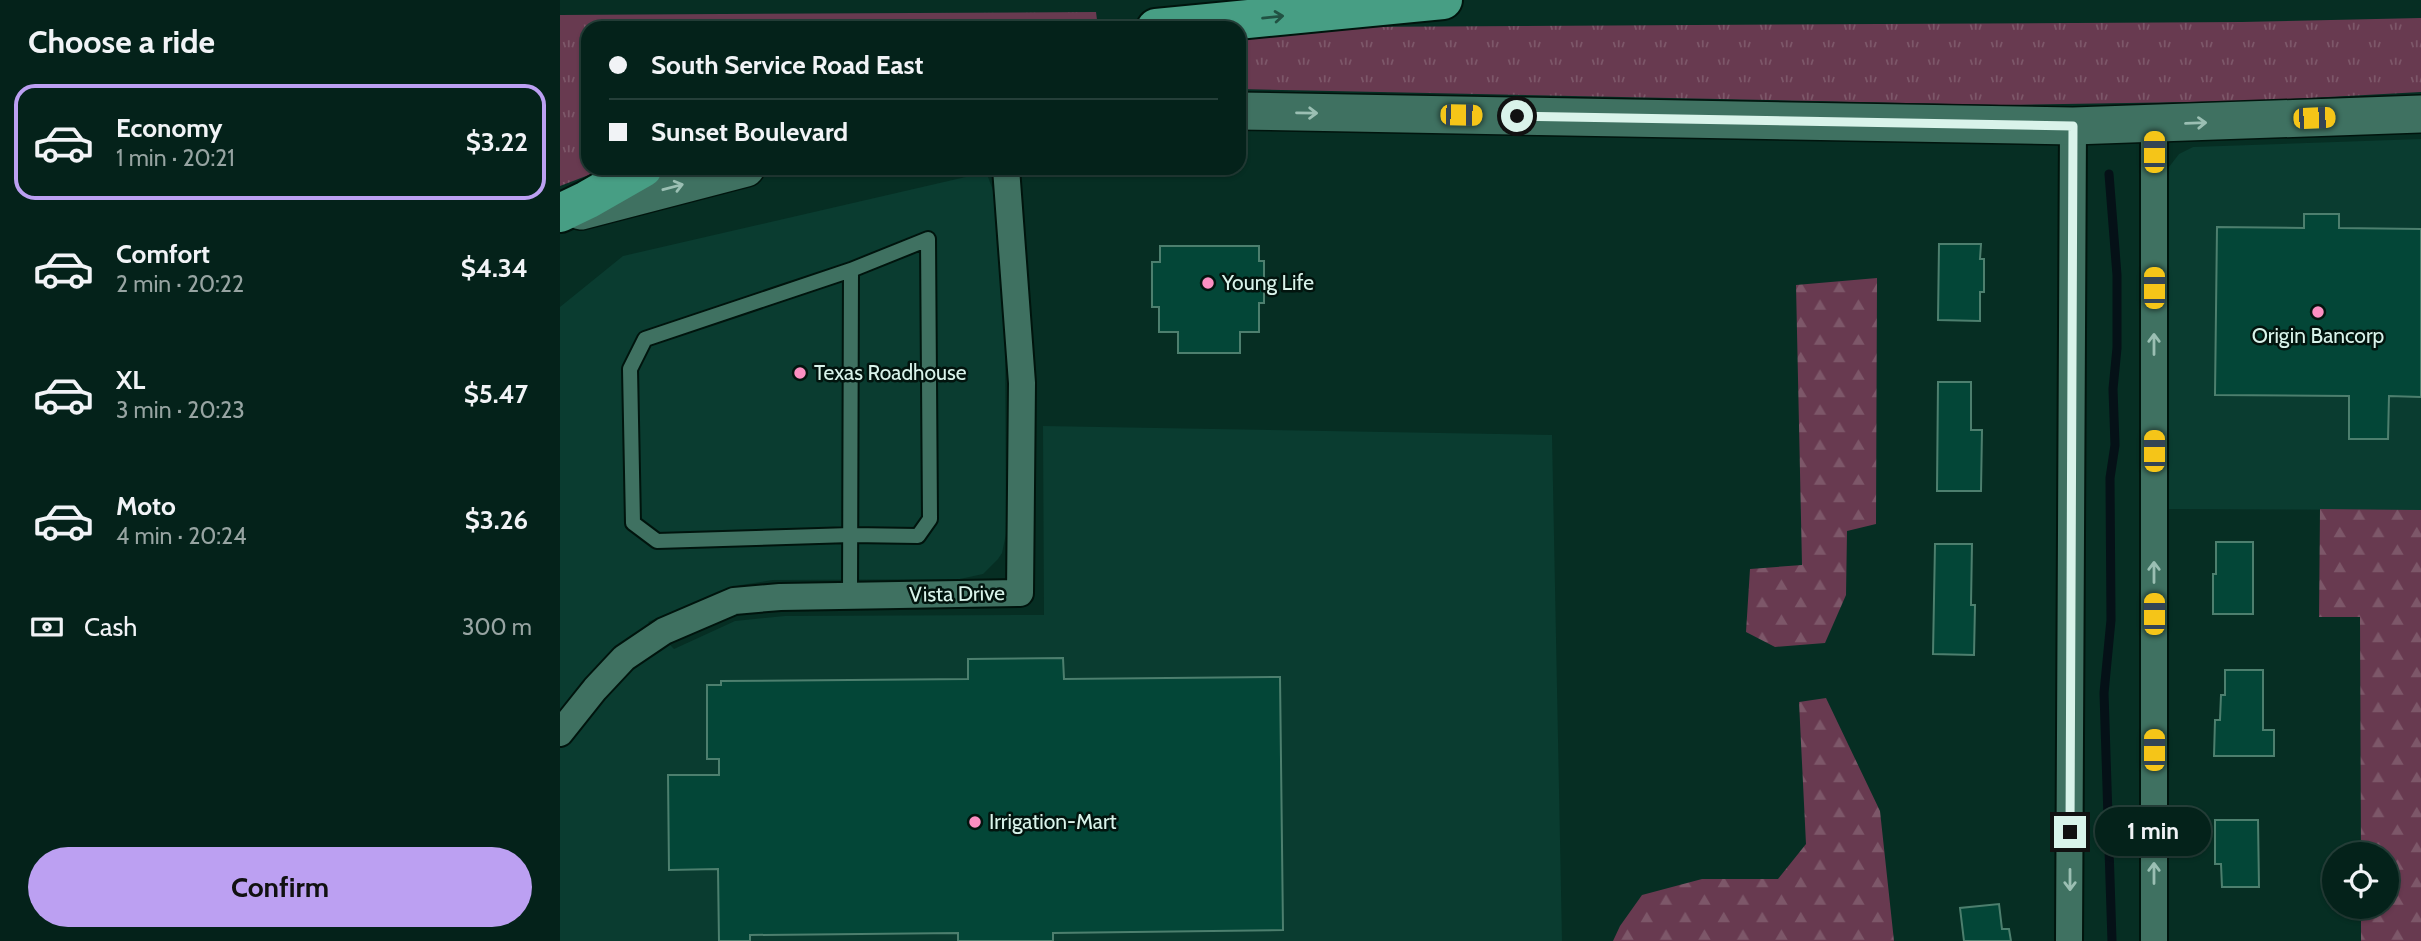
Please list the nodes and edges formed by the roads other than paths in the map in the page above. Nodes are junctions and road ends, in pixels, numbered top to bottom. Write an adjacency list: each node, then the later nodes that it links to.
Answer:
1 (1443, 0): 2 (highway, one-way to 1)
2 (1228, 21)
3 (1246, 111): 6 (main road, one-way to 6)
4 (2421, 114): 5 (main road, one-way to 4)
5 (2154, 124): 6 (main road); 16 (street, one-way to 5)
6 (2073, 126): 15 (street, one-way to 15)
7 (631, 175): 10 (highway)
8 (718, 175): 10 (main road, one-way to 8)
9 (1007, 175): 13 (street, Vista Drive)
10 (560, 214)
11 (851, 270): 12 (lane); 12 (lane); 12 (lane)
12 (851, 535): 13 (lane)
13 (850, 595): 14 (street, Vista Drive)
14 (560, 733)
15 (2069, 941)
16 (2154, 941)

